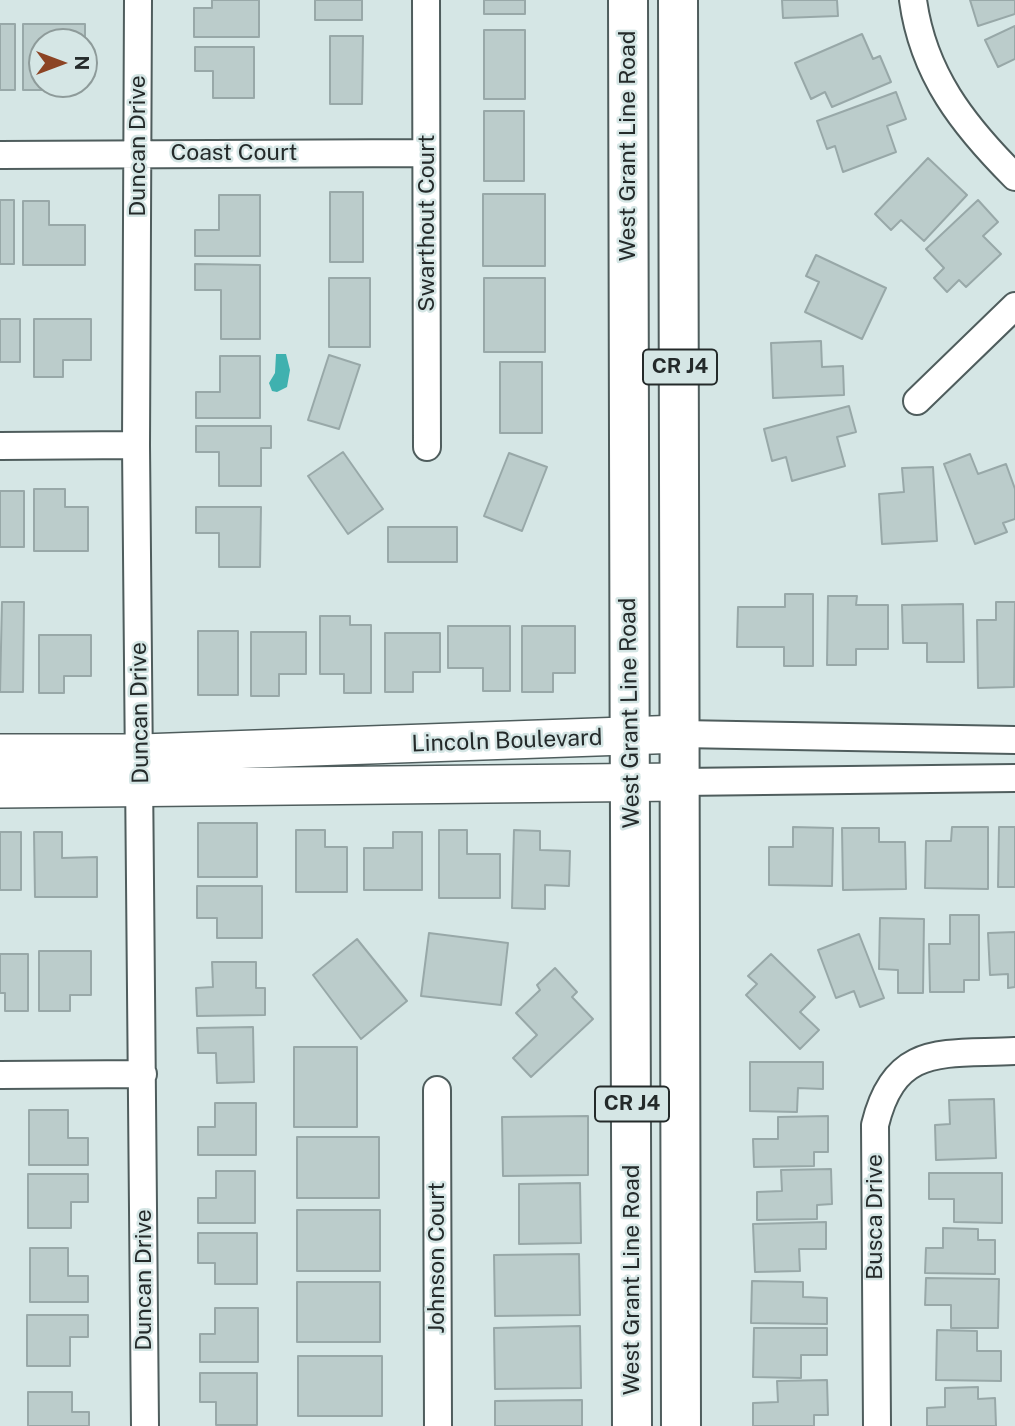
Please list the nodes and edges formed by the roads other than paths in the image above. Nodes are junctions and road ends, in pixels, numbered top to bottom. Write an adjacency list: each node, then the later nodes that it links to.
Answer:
1 (138, 0): 6 (street, Duncan Drive)
2 (426, 0): 7 (street, Swarthout Court)
3 (628, 0): 16 (main road, West Grant Line Road / CR J4)
4 (678, 0): 15 (main road, CR J4)
5 (913, 0): 9 (street)
6 (138, 153): 7 (street, Coast Court); 8 (street, Coast Court); 12 (street, Duncan Drive)
7 (426, 153): 14 (street, Swarthout Court)
8 (0, 155)
9 (1015, 177)
10 (1015, 306): 11 (street)
11 (917, 401)
12 (136, 445): 13 (street); 19 (street, Duncan Drive)
13 (0, 446)
14 (427, 447)
15 (681, 734): 16 (street, Lincoln Boulevard); 17 (street, Lincoln Boulevard); 22 (main road, CR J4)
16 (631, 737): 19 (street, Lincoln Boulevard); 21 (main road, West Grant Line Road / CR J4)
17 (1015, 740)
18 (0, 753): 19 (street, Lincoln Boulevard)
19 (142, 753): 24 (street, Duncan Drive)
20 (1015, 778): 22 (street, Lincoln Boulevard)
21 (632, 781): 22 (street, Lincoln Boulevard); 24 (street, Lincoln Boulevard); 31 (main road, West Grant Line Road / CR J4)
22 (681, 782): 32 (main road, CR J4)
23 (0, 789): 24 (street, Lincoln Boulevard)
24 (141, 789): 26 (street, Duncan Drive)
25 (1015, 1051): 33 (street, Busca Drive)
26 (143, 1074): 27 (street); 29 (street, Duncan Drive)
27 (0, 1075)
28 (437, 1090): 30 (street, Johnson Court)
29 (145, 1426)
30 (438, 1426)
31 (632, 1426)
32 (681, 1426)
33 (877, 1426)

